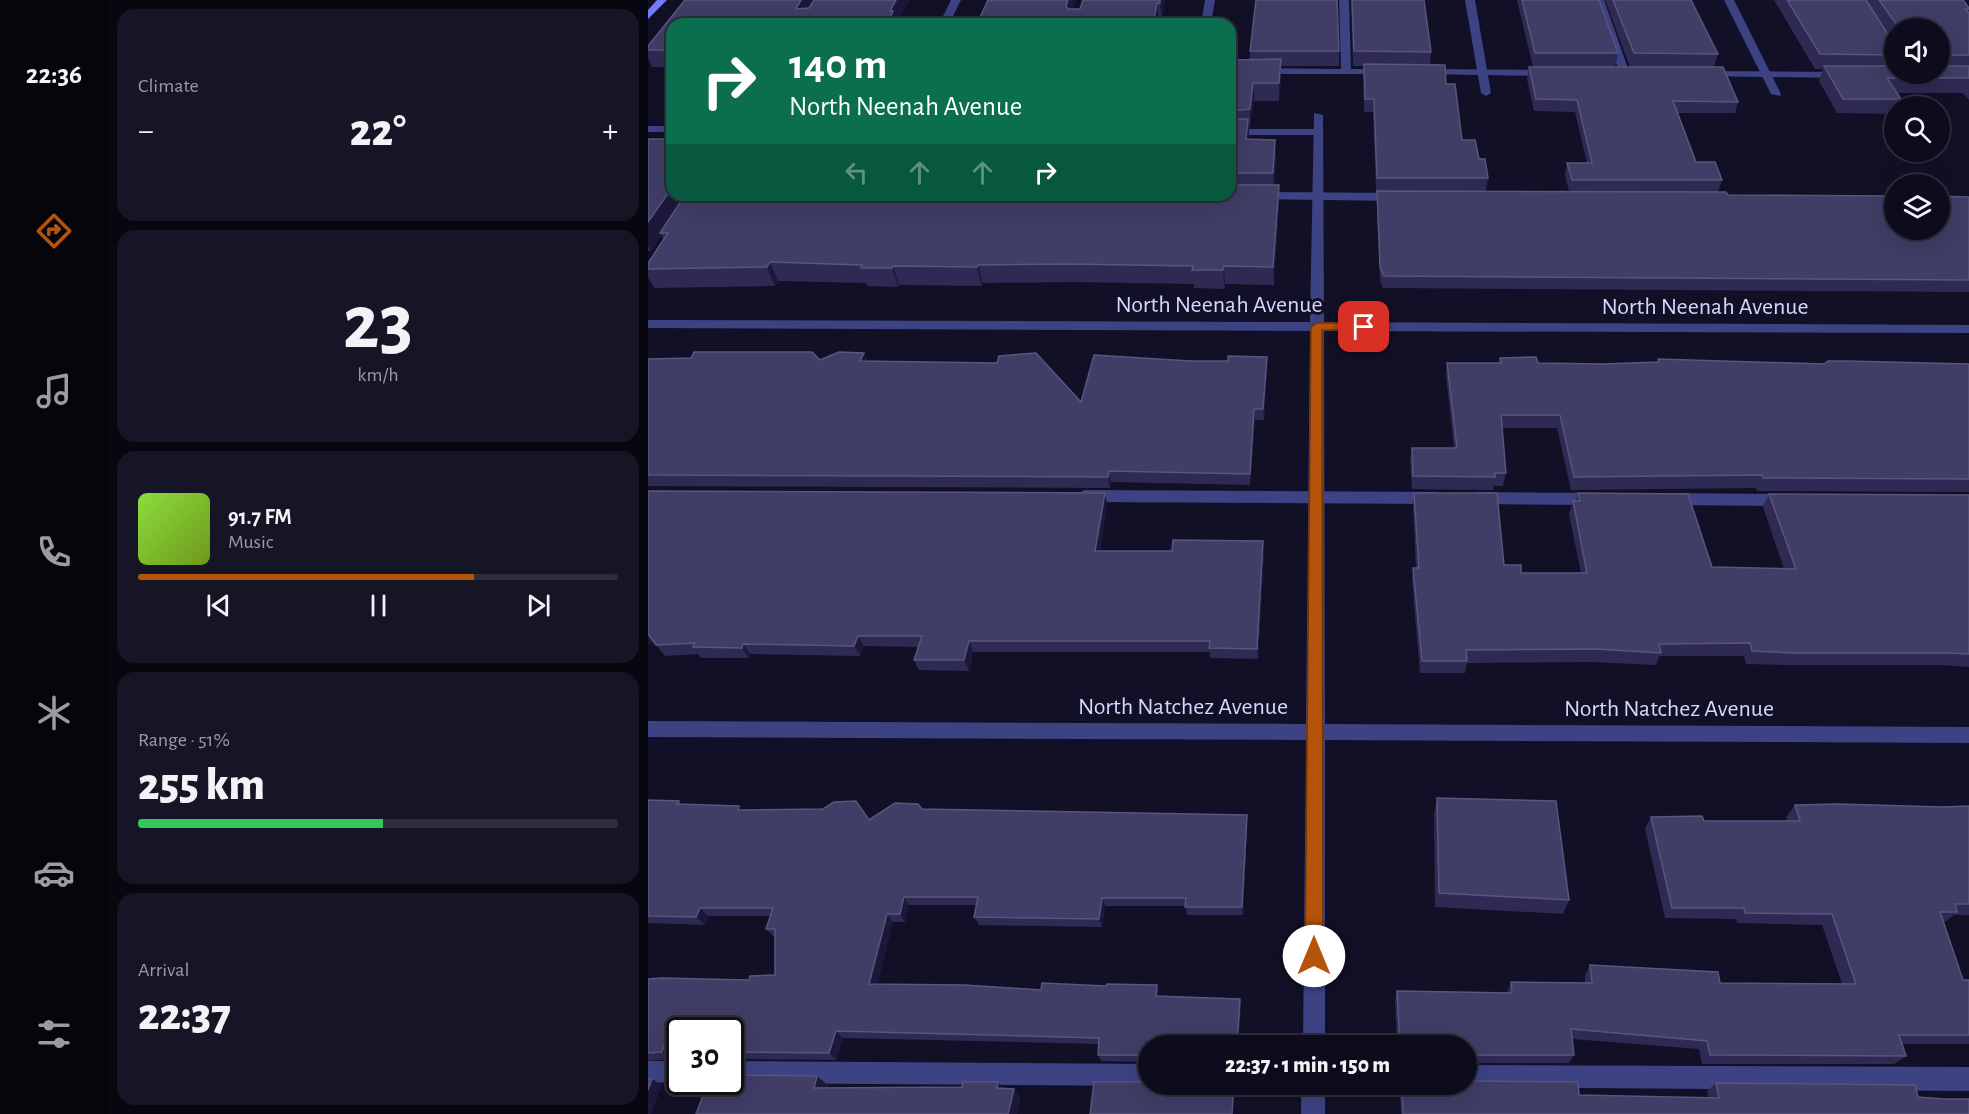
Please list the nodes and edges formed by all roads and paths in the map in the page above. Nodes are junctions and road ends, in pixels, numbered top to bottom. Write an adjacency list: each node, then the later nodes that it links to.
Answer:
1 (662, 0): 8 (main road)
2 (956, 0): 9 (street)
3 (1210, 0): 10 (street)
4 (1344, 0): 12 (street)
5 (1470, 0): 15 (street)
6 (1599, 0): 18 (street)
7 (1729, 0): 21 (street)
8 (648, 16)
9 (947, 18)
10 (1207, 18)
11 (1236, 71): 12 (street)
12 (1346, 72): 13 (street)
13 (1392, 72)
14 (1414, 72): 15 (street)
15 (1483, 73): 16 (street); 23 (street)
16 (1566, 73)
17 (1613, 74): 18 (street)
18 (1625, 74): 19 (street)
19 (1637, 74)
20 (1696, 74): 21 (street)
21 (1767, 74): 22 (street); 24 (street)
22 (1849, 75)
23 (1486, 93)
24 (1776, 94)
25 (648, 129): 26 (street)
26 (666, 129)
27 (1236, 131): 29 (street)
28 (1246, 196): 29 (street)
29 (1318, 196): 30 (street); 32 (street)
30 (1412, 197)
31 (648, 324): 32 (street, North Neenah Avenue)
32 (1317, 327): 33 (street, North Neenah Avenue); 35 (street)
33 (1969, 329)
34 (1066, 496): 35 (street)
35 (1317, 497): 36 (street); 40 (street)
36 (1613, 499)
37 (1649, 499): 38 (street)
38 (1803, 500)
39 (648, 729): 40 (street, North Natchez Avenue)
40 (1315, 732): 41 (street, North Natchez Avenue); 42 (street)
41 (1969, 735)
42 (1314, 1035)
43 (648, 1072): 44 (street)
44 (666, 1072)
45 (744, 1072): 46 (street)
46 (1138, 1075)
47 (1477, 1076): 48 (street)
48 (1969, 1079)
49 (1313, 1095): 50 (street)
50 (1313, 1114)

